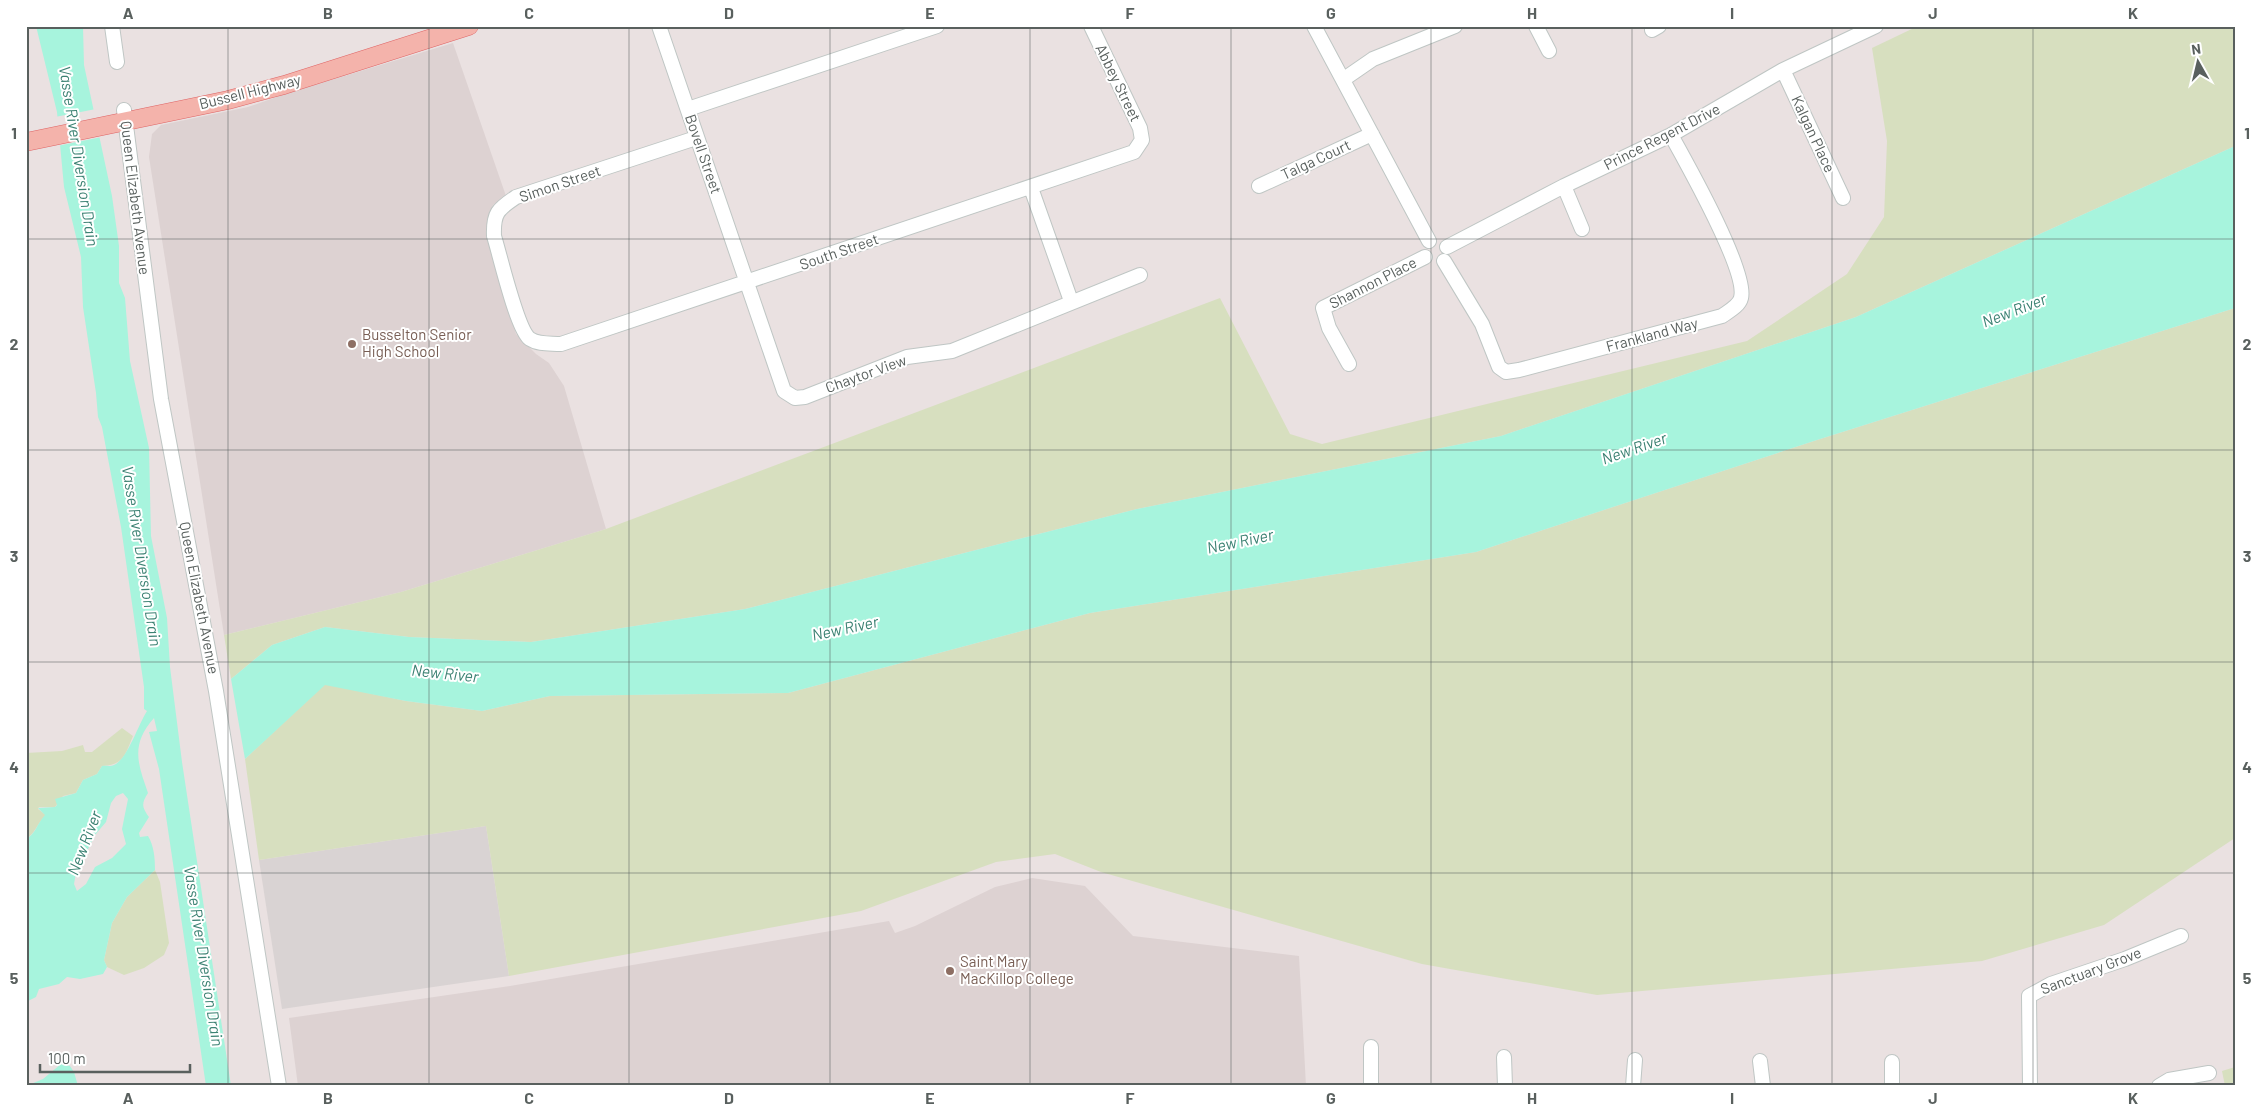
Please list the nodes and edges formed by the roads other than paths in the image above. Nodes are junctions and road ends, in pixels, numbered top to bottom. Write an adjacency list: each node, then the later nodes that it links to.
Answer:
1 (112, 26): 12 (street)
2 (429, 26): 16 (main road, Bussell Highway)
3 (469, 26): 16 (main road, Bussell Highway)
4 (659, 26): 15 (street, Bovell Street)
5 (937, 26): 15 (street)
6 (1314, 26): 14 (street)
7 (1455, 26): 14 (street)
8 (1536, 26): 11 (street)
9 (1876, 26): 13 (street, Prince Regent Drive)
10 (1093, 27): 22 (street, Abbey Street)
11 (1549, 51)
12 (117, 62)
13 (1783, 70): 20 (street, Prince Regent Drive); 27 (street, Kalgan Place)
14 (1344, 79): 19 (street)
15 (688, 109): 21 (street, Bovell Street)
16 (125, 116): 18 (main road, Bussell Highway); 45 (street, Queen Elizabeth Avenue)
17 (26, 130): 18 (main road, Bussell Highway)
18 (46, 132): 23 (main road, Bussell Highway)
19 (1372, 134): 24 (street, Talga Court); 29 (street)
20 (1671, 136): 25 (street, Prince Regent Drive); 32 (street, Frankland Way)
21 (696, 138): 34 (street, Bovell Street); 36 (street, Simon Street)
22 (1142, 140): 26 (street, South Street)
23 (26, 142)
24 (1259, 186)
25 (1564, 186): 28 (street); 30 (street, Prince Regent Drive)
26 (1030, 188): 34 (street, South Street); 35 (street)
27 (1844, 198)
28 (1582, 229)
29 (1429, 241): 30 (street); 31 (street)
30 (1447, 247): 32 (street)
31 (1425, 257): 32 (street); 37 (street, Shannon Place)
32 (1444, 261)
33 (1140, 275): 35 (street, Chaytor View)
34 (748, 282): 35 (street, Chaytor View); 36 (street, South Street)
35 (1071, 301)
36 (530, 339)
37 (1350, 364)
38 (2181, 936): 51 (street, Sanctuary Grove)
39 (1371, 1047): 46 (street)
40 (1504, 1057): 47 (street)
41 (1635, 1060): 48 (street)
42 (1760, 1061): 49 (street)
43 (1892, 1062): 50 (street)
44 (2209, 1073): 52 (street)
45 (279, 1086)
46 (1371, 1086)
47 (1505, 1086)
48 (1633, 1086)
49 (1763, 1086)
50 (1892, 1086)
51 (2030, 1086)
52 (2159, 1086)

